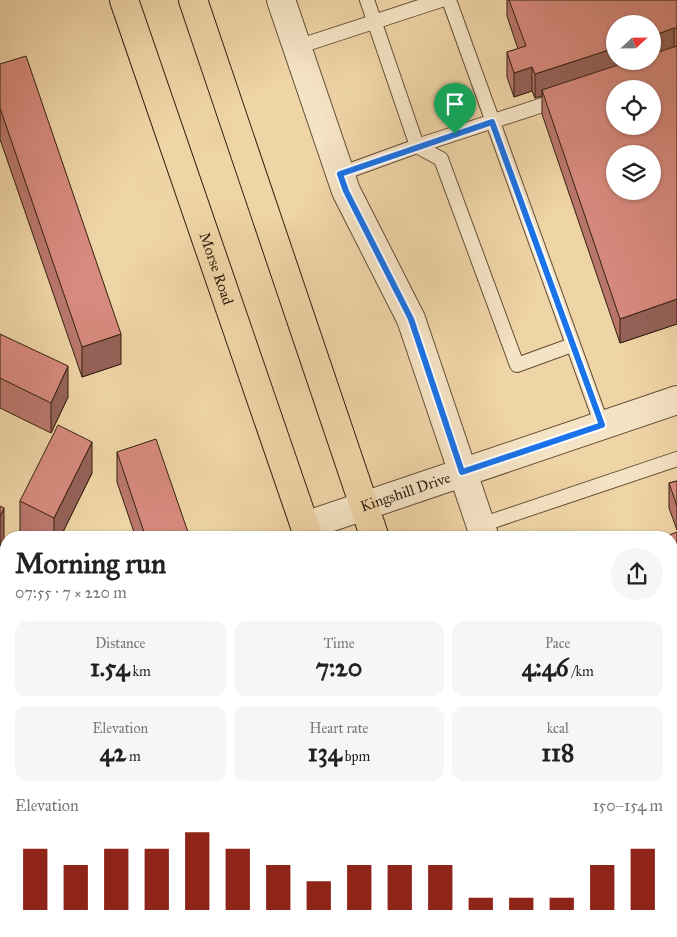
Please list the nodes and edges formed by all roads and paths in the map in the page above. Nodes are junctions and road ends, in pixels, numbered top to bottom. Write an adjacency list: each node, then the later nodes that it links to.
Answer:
1 (124, 0): 19 (main road, Morse Road)
2 (193, 0): 18 (main road)
3 (281, 0): 8 (street)
4 (367, 0): 7 (lane)
5 (441, 0): 7 (lane)
6 (449, 0): 10 (lane)
7 (374, 22): 8 (lane); 11 (lane)
8 (297, 47): 12 (street)
9 (575, 94): 10 (lane)
10 (492, 122): 11 (lane); 13 (lane)
11 (417, 146): 12 (lane); 13 (lane)
12 (340, 174): 17 (street)
13 (572, 345): 15 (lane)
14 (677, 400): 15 (street, Kingshill Drive)
15 (602, 425): 17 (street, Kingshill Drive)
16 (677, 459): 22 (lane)
17 (462, 472): 18 (street, Kingshill Drive); 22 (street)
18 (365, 505): 20 (street, Kingshill Drive); 21 (main road)
19 (307, 531)
20 (309, 531)
21 (374, 531)
22 (483, 531)

